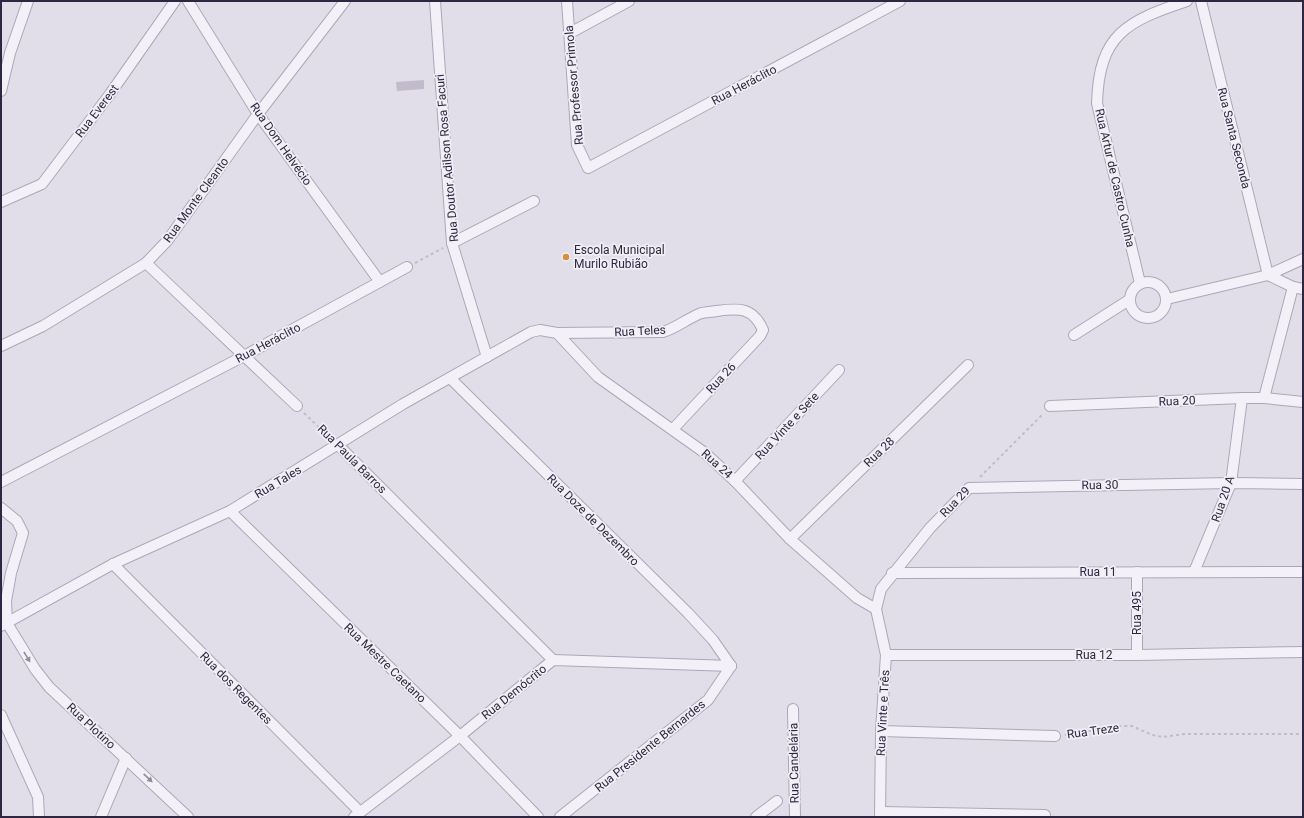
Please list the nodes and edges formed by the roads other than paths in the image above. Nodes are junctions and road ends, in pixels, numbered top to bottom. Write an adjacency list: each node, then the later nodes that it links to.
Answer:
1 (28, 1): 12 (street)
2 (175, 1): 16 (street, Rua Everest)
3 (188, 1): 13 (street, Rua Dom Helvécio)
4 (345, 1): 13 (street, Rua Monte Cleanto)
5 (434, 1): 17 (street, Rua Doutor Adilson Rosa Facuri)
6 (567, 1): 11 (street, Rua Professor Primola)
7 (629, 1): 11 (street)
8 (900, 1): 14 (street, Rua Heráclito)
9 (1187, 1): 23 (street, Rua Artur de Castro Cunha)
10 (1201, 1): 21 (street, Rua Santa Seconda)
11 (570, 34): 14 (street, Rua Professor Primola)
12 (1, 91)
13 (258, 114): 19 (street, Rua Monte Cleanto); 22 (street, Rua Dom Helvécio)
14 (588, 168)
15 (534, 201): 17 (street)
16 (1, 202)
17 (452, 243): 32 (street, Rua Doutor Adilson Rosa Facuri)
18 (1303, 259): 21 (street)
19 (146, 263): 30 (street, Rua Monte Cleanto); 31 (street)
20 (407, 267): 22 (street, Rua Heráclito)
21 (1268, 275): 24 (street); 25 (street)
22 (380, 282): 31 (street, Rua Heráclito)
23 (1140, 283): 25 (street); 26 (street)
24 (1298, 288): 37 (street)
25 (1166, 299): 26 (street)
26 (1129, 300): 29 (street)
27 (760, 324): 28 (street, Rua Teles); 41 (street, Rua 26)
28 (553, 332): 32 (street, Rua Tales); 41 (street, Rua 24)
29 (1074, 335)
30 (1, 346)
31 (244, 356): 39 (street); 44 (street, Rua Heráclito)
32 (487, 357): 35 (street, Rua Tales)
33 (968, 365): 50 (street, Rua 28)
34 (839, 370): 43 (street, Rua Vinte e Sete)
35 (450, 378): 42 (street, Rua Tales); 62 (street, Rua Doze de Dezembro)
36 (1242, 398): 37 (street, Rua 20); 40 (street, Rua 20); 45 (street, Rua 20 A)
37 (1264, 398): 38 (street, Rua 20)
38 (1303, 402)
39 (297, 406)
40 (1050, 406)
41 (673, 429): 43 (street, Rua 24)
42 (338, 445): 49 (street, Rua Tales); 61 (street, Rua Paula Barros)
43 (735, 481): 50 (street, Rua 24)
44 (1, 482)
45 (1231, 483): 46 (street, Rua 30); 47 (street, Rua 30); 53 (street, Rua 20 A)
46 (1303, 484)
47 (969, 488): 55 (street, Rua 29)
48 (1, 508): 57 (street)
49 (230, 511): 51 (street, Rua Tales); 66 (street, Rua Mestre Caetano)
50 (790, 539): 56 (street, Rua 24)
51 (113, 564): 57 (street, Rua Tales); 70 (street, Rua dos Regentes)
52 (1137, 572): 53 (street, Rua 11); 55 (street, Rua 11); 60 (street, Rua 495)
53 (1194, 572): 54 (street, Rua 11)
54 (1303, 572)
55 (892, 573): 56 (street, Rua 29)
56 (876, 609): 59 (street, Rua Vinte e Três)
57 (4, 625): 68 (street, Rua Plotino, one-way to 68)
58 (1303, 652): 60 (street, Rua 12)
59 (886, 654): 60 (street, Rua 12); 65 (street, Rua Vinte e Três)
60 (1137, 654)
61 (554, 660): 62 (street, Rua Demócrito); 66 (street, Rua Demócrito)
62 (730, 666): 77 (street, Rua Presidente Bernardes)
63 (793, 709): 79 (street, Rua Candelária)
64 (1, 715): 73 (street)
65 (881, 731): 67 (street, Rua Treze); 71 (street, Rua Vinte e Três)
66 (460, 736): 70 (street, Rua Demócrito); 76 (street, Rua Mestre Caetano)
67 (1055, 736)
68 (126, 758): 74 (street); 75 (street, Rua Plotino, one-way to 75)
69 (777, 801): 78 (street)
70 (357, 815)
71 (880, 815): 72 (street)
72 (1045, 815)
73 (39, 817)
74 (101, 817)
75 (188, 817)
76 (538, 817)
77 (560, 817)
78 (756, 817)
79 (795, 817)

